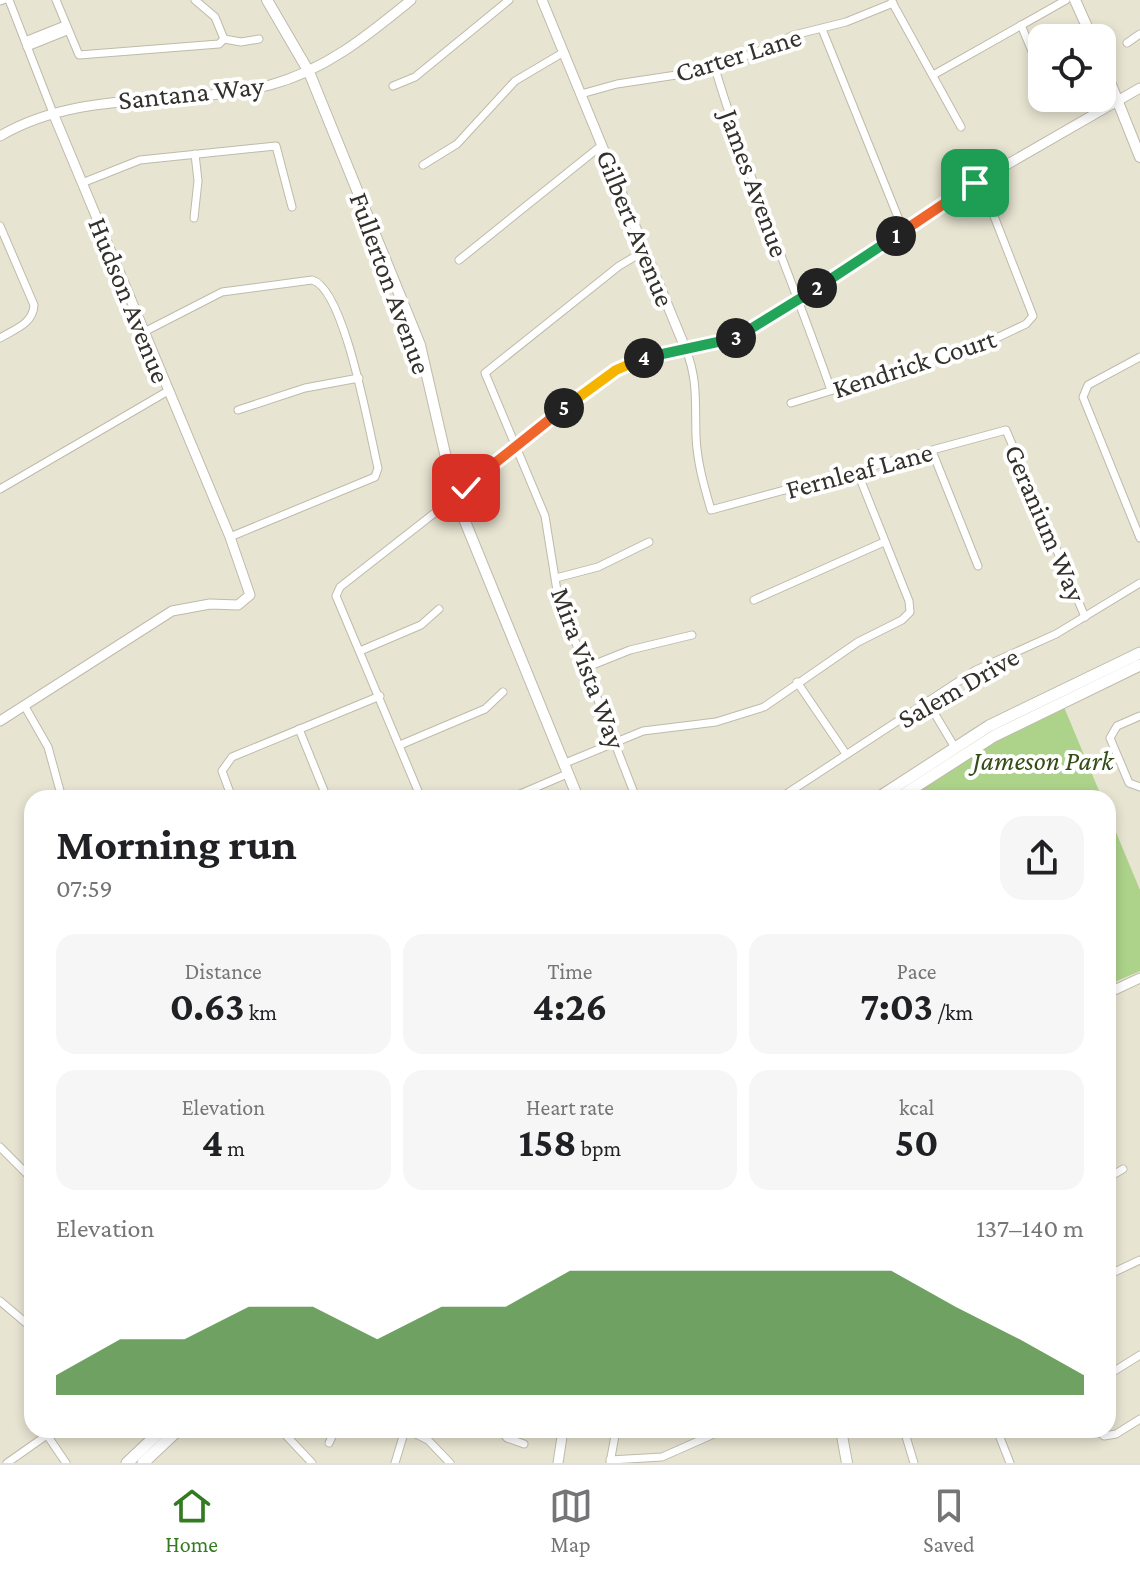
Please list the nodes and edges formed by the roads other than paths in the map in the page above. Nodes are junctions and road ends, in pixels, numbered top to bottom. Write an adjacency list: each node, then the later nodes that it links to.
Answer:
1 (4, 0): 20 (street, Hudson Avenue)
2 (56, 0): 13 (street)
3 (195, 0): 16 (street)
4 (267, 0): 23 (main road, Fullerton Avenue)
5 (411, 0): 23 (street, Santana Way)
6 (509, 0): 25 (street)
7 (542, 0): 21 (street, Gilbert Avenue)
8 (1066, 0): 12 (street)
9 (1075, 0): 11 (main road)
10 (892, 2): 14 (street, Carter Lane); 24 (street)
11 (1086, 24)
12 (1021, 25): 18 (street); 24 (street)
13 (66, 28): 16 (street); 20 (street)
14 (822, 29): 22 (street, Carter Lane); 41 (street)
15 (1140, 34): 19 (street)
16 (224, 39): 17 (street)
17 (259, 39)
18 (1028, 42)
19 (1127, 43)
20 (26, 44): 29 (street, Hudson Avenue)
21 (564, 52): 27 (street, Gilbert Avenue); 35 (street)
22 (714, 65): 27 (street, Carter Lane); 44 (street, James Avenue)
23 (309, 72): 29 (street, Santana Way); 59 (main road, Fullerton Avenue)
24 (935, 74): 30 (street)
25 (393, 86)
26 (1140, 88): 28 (street)
27 (581, 94): 32 (street, Gilbert Avenue)
28 (1117, 100): 34 (main road); 37 (street)
29 (53, 113): 31 (street, Santana Way); 36 (street, Hudson Avenue)
30 (961, 127)
31 (0, 136)
32 (602, 145): 42 (street, Gilbert Avenue); 43 (street)
33 (195, 154): 36 (street); 38 (street); 39 (street)
34 (1140, 157)
35 (423, 165)
36 (82, 183): 45 (street, Hudson Avenue)
37 (975, 183): 41 (street); 50 (street, Kendrick Court)
38 (292, 207)
39 (194, 218)
40 (0, 226): 46 (street)
41 (904, 232): 44 (street)
42 (646, 250): 47 (street, Gilbert Avenue); 55 (street, Mira Vista Way)
43 (459, 260)
44 (800, 300): 47 (street); 50 (street, James Avenue)
45 (144, 332): 49 (street); 51 (street, Hudson Avenue)
46 (0, 338)
47 (686, 350): 55 (street); 60 (street, Gilbert Avenue)
48 (1140, 357): 62 (street)
49 (359, 378): 53 (street); 61 (street)
50 (831, 390): 52 (street, Kendrick Court)
51 (168, 391): 58 (street); 61 (street, Hudson Avenue)
52 (791, 403)
53 (238, 410)
54 (1006, 430): 56 (street, Fernleaf Lane); 70 (street, Geranium Way)
55 (515, 447): 59 (street); 66 (street, Mira Vista Way)
56 (932, 451): 57 (street, Fernleaf Lane); 65 (street)
57 (857, 471): 60 (street, Fernleaf Lane); 64 (street)
58 (0, 489)
59 (455, 497): 72 (street); 88 (main road, Fullerton Avenue)
60 (711, 510)
61 (230, 537): 80 (street, Hudson Avenue)
62 (1140, 538)
63 (649, 542): 66 (street)
64 (884, 542): 68 (street); 76 (street)
65 (978, 566)
66 (556, 578): 75 (street, Mira Vista Way)
67 (1140, 583): 70 (street, Salem Drive)
68 (754, 600)
69 (439, 609): 72 (street)
70 (1085, 617): 79 (street, Salem Drive)
71 (692, 635): 75 (street)
72 (360, 651): 78 (street)
73 (1140, 653): 86 (main road)
74 (1140, 665): 99 (main road)
75 (585, 668): 84 (street, Mira Vista Way)
76 (797, 682): 84 (street); 87 (street)
77 (503, 692): 85 (street)
78 (380, 696): 83 (street); 85 (street)
79 (927, 701): 86 (street); 87 (street, Salem Drive)
80 (24, 705): 82 (street); 90 (street)
81 (1140, 716): 89 (street)
82 (0, 721)
83 (299, 729): 91 (street); 92 (street)
84 (616, 743): 88 (street); 96 (street, Mira Vista Way)
85 (400, 745): 93 (street)
86 (954, 746): 98 (main road)
87 (846, 754): 97 (street, Salem Drive)
88 (565, 769): 94 (street); 95 (main road, Fullerton Avenue)
89 (1137, 788)
90 (60, 790)
91 (228, 790)
92 (324, 790)
93 (418, 790)
94 (526, 790)
95 (574, 790)
96 (633, 790)
97 (792, 790)
98 (890, 790)
99 (910, 790)
100 (1140, 978): 101 (street)
101 (1116, 989)
102 (0, 1147): 104 (street)
103 (1123, 1169): 105 (street)
104 (24, 1171)
105 (1116, 1173)
106 (1140, 1260): 107 (street)
107 (1116, 1271)
108 (0, 1301): 109 (street)
109 (24, 1321)
110 (1140, 1355): 111 (street)
111 (1116, 1370)
112 (1140, 1419): 113 (street)
113 (1116, 1434)
114 (42, 1438): 132 (street)
115 (53, 1438): 133 (street)
116 (154, 1438): 134 (main road)
117 (170, 1438): 135 (main road)
118 (289, 1438): 136 (street)
119 (331, 1438): 129 (street)
120 (403, 1438): 137 (street)
121 (424, 1438): 138 (street)
122 (507, 1438): 130 (street)
123 (562, 1438): 139 (street)
124 (614, 1438): 131 (street)
125 (705, 1438): 131 (street)
126 (842, 1438): 140 (main road)
127 (906, 1438): 141 (street)
128 (1000, 1438): 142 (street)
129 (329, 1443)
130 (524, 1444)
131 (610, 1461)
132 (7, 1463)
133 (66, 1463)
134 (127, 1463)
135 (143, 1463)
136 (312, 1463)
137 (395, 1463)
138 (450, 1463)
139 (558, 1463)
140 (847, 1463)
141 (914, 1463)
142 (1010, 1463)

